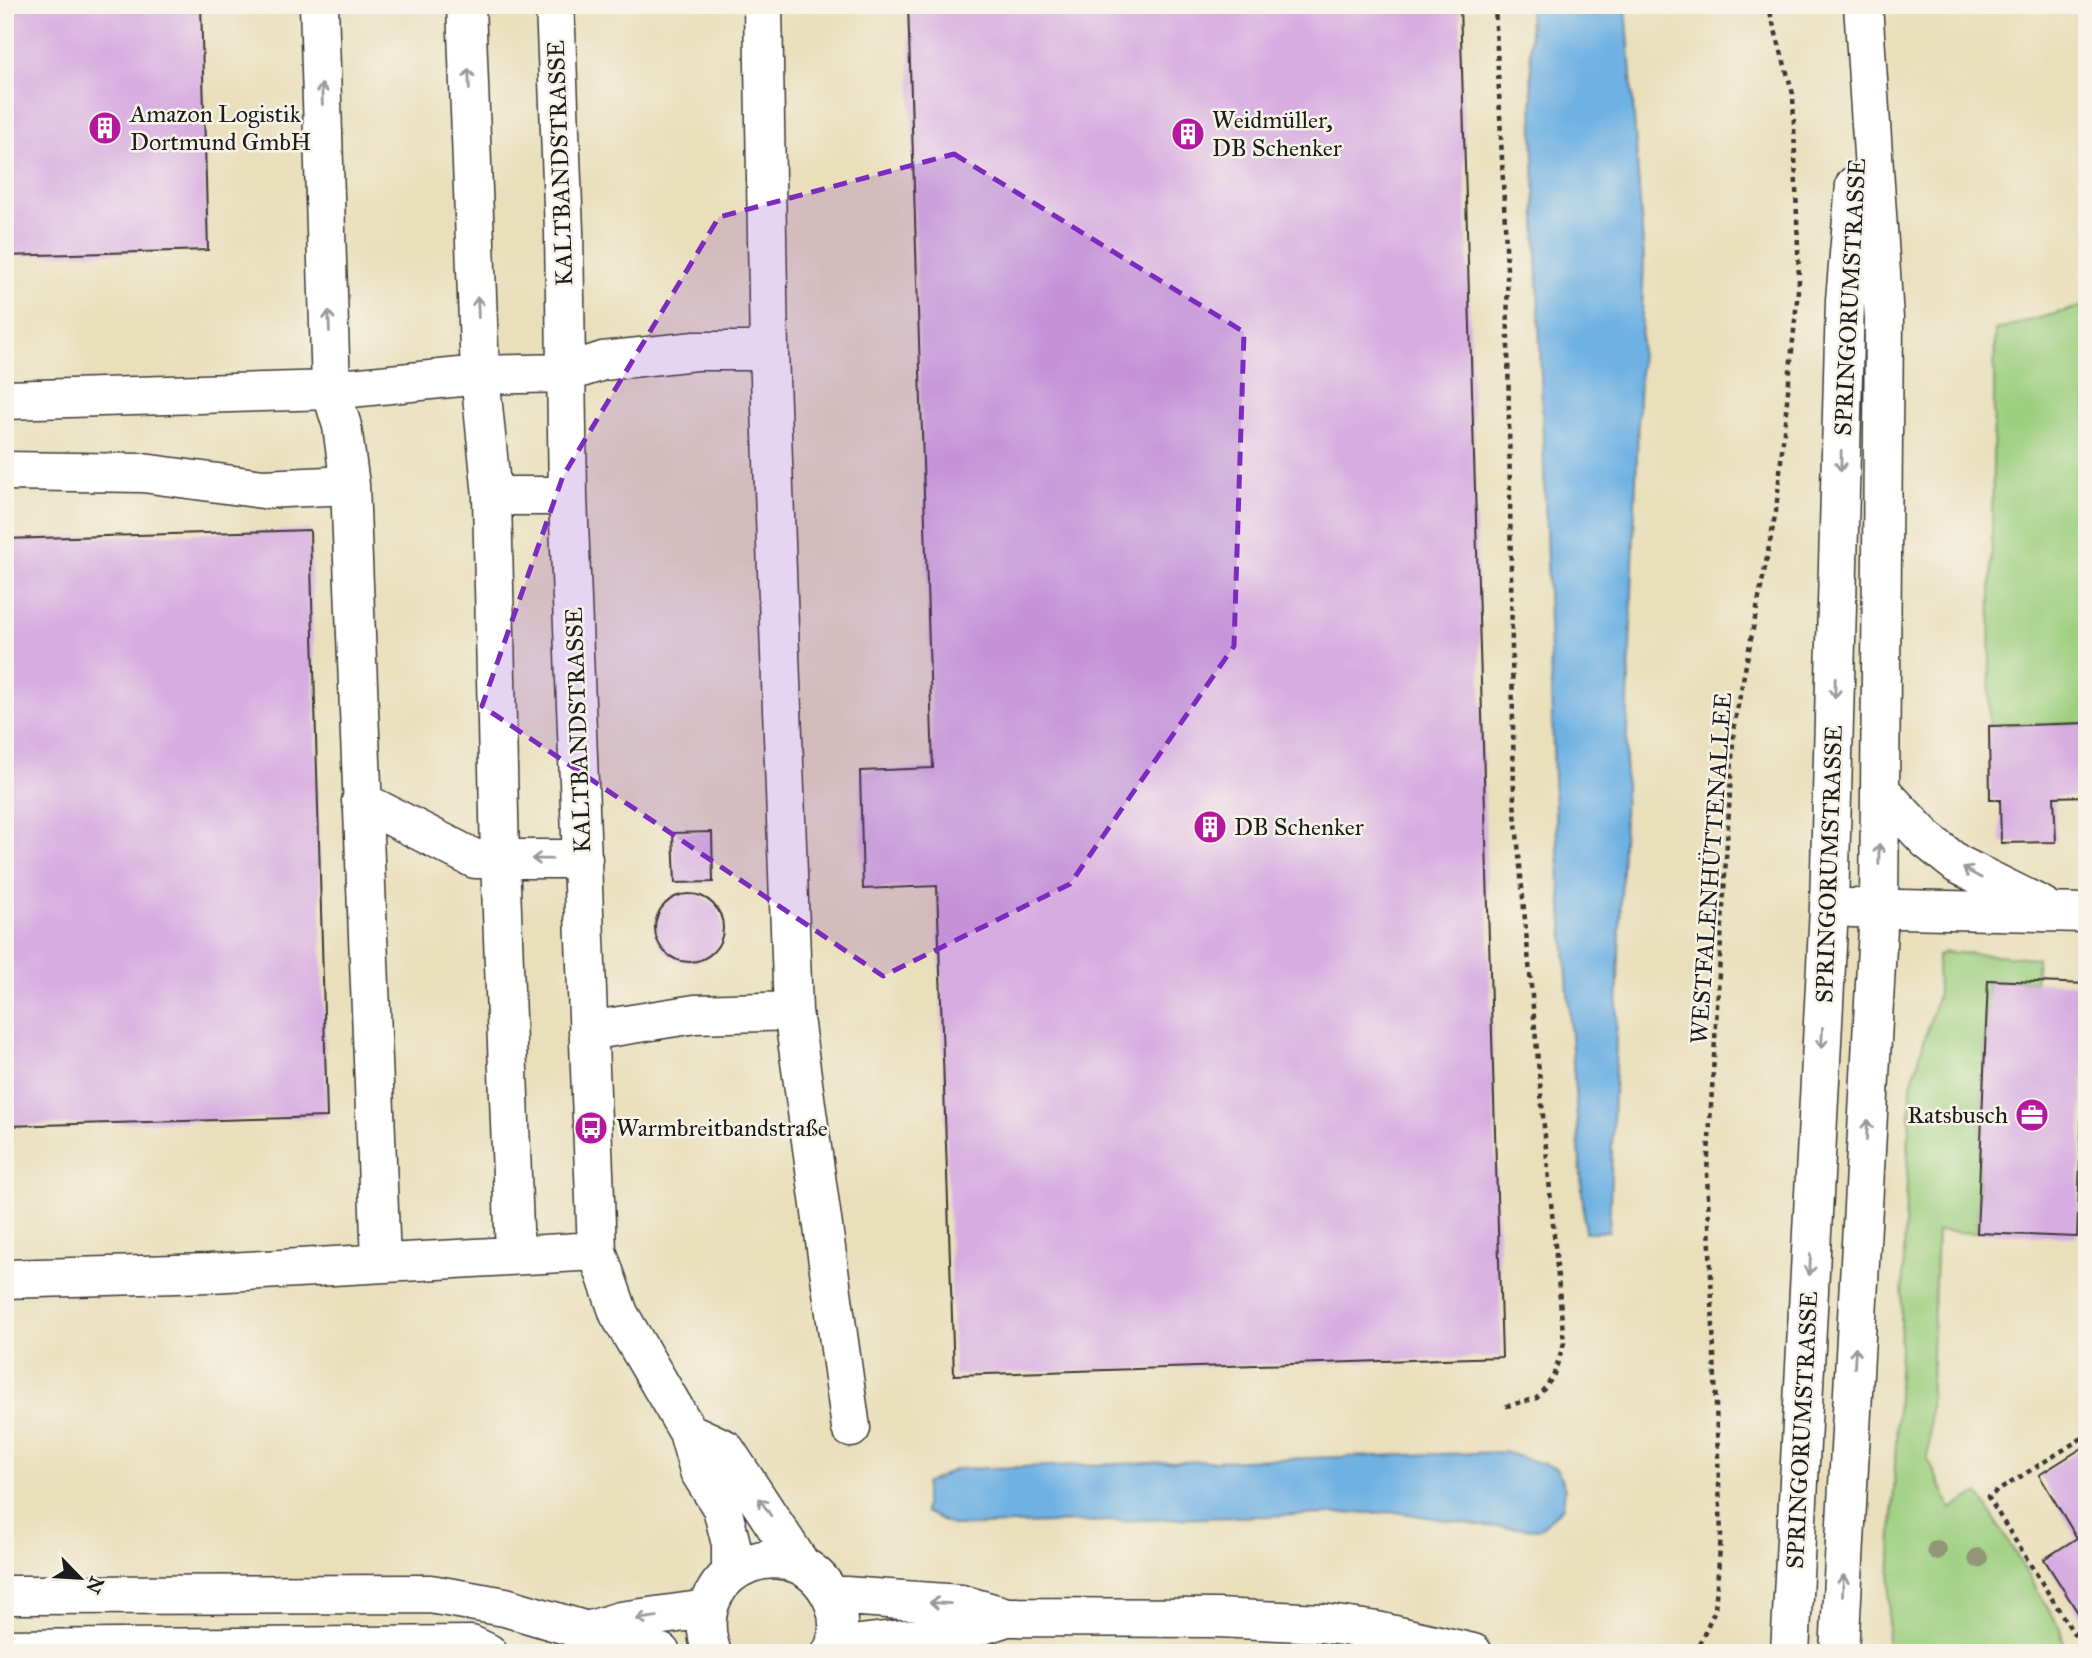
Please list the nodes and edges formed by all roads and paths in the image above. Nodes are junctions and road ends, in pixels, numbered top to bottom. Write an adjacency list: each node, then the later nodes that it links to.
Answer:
1 (319, 5): 12 (street, one-way to 1)
2 (466, 5): 11 (street, one-way to 2)
3 (555, 5): 10 (street, KALTBANDSTRASSE)
4 (763, 5): 9 (street)
5 (1495, 5): 31 (path)
6 (1768, 5): 49 (path, WESTFALENHÜTTENALLEE)
7 (1863, 5): 8 (street, SPRINGORUMSTRASSE)
8 (1866, 75): 18 (street, SPRINGORUMSTRASSE); 22 (street, SPRINGORUMSTRASSE, one-way to 22)
9 (769, 351): 10 (street); 25 (street)
10 (566, 373): 11 (street); 17 (street, KALTBANDSTRASSE)
11 (480, 375): 12 (street); 16 (street)
12 (331, 390): 13 (street); 15 (street)
13 (5, 400)
14 (5, 471): 15 (street)
15 (350, 485): 19 (street)
16 (492, 496): 17 (street); 20 (street)
17 (568, 496): 21 (street, KALTBANDSTRASSE)
18 (1880, 790): 23 (street, SPRINGORUMSTRASSE, one-way to 18); 24 (street, one-way to 18)
19 (361, 801): 20 (street); 29 (street)
20 (500, 859): 21 (street, one-way to 20); 28 (street)
21 (583, 859): 26 (street, KALTBANDSTRASSE)
22 (1829, 908): 23 (street); 50 (street, SPRINGORUMSTRASSE, one-way to 50)
23 (1879, 909): 24 (street); 51 (street, SPRINGORUMSTRASSE, one-way to 23)
24 (2071, 912)
25 (793, 1011): 26 (street); 32 (street)
26 (588, 1031): 27 (street, KALTBANDSTRASSE)
27 (597, 1251): 28 (street); 33 (street, KALTBANDSTRASSE)
28 (515, 1255): 29 (street)
29 (381, 1261): 30 (street)
30 (5, 1279)
31 (1503, 1407)
32 (851, 1428)
33 (688, 1432): 35 (street, one-way to 33); 36 (street, KALTBANDSTRASSE)
34 (2087, 1435): 52 (path)
35 (801, 1565): 36 (street); 38 (street)
36 (732, 1572): 39 (street)
37 (5, 1595): 41 (street)
38 (831, 1595): 40 (street, one-way to 38); 44 (street)
39 (708, 1609): 41 (street, one-way to 41); 47 (street)
40 (1007, 1617): 42 (street); 44 (street)
41 (587, 1631): 46 (street)
42 (1372, 1642): 48 (street)
43 (5, 1649): 45 (street)
44 (833, 1650)
45 (488, 1653)
46 (661, 1653)
47 (712, 1653)
48 (1473, 1653)
49 (1695, 1653)
50 (1790, 1653)
51 (1839, 1653)
52 (2086, 1653)

